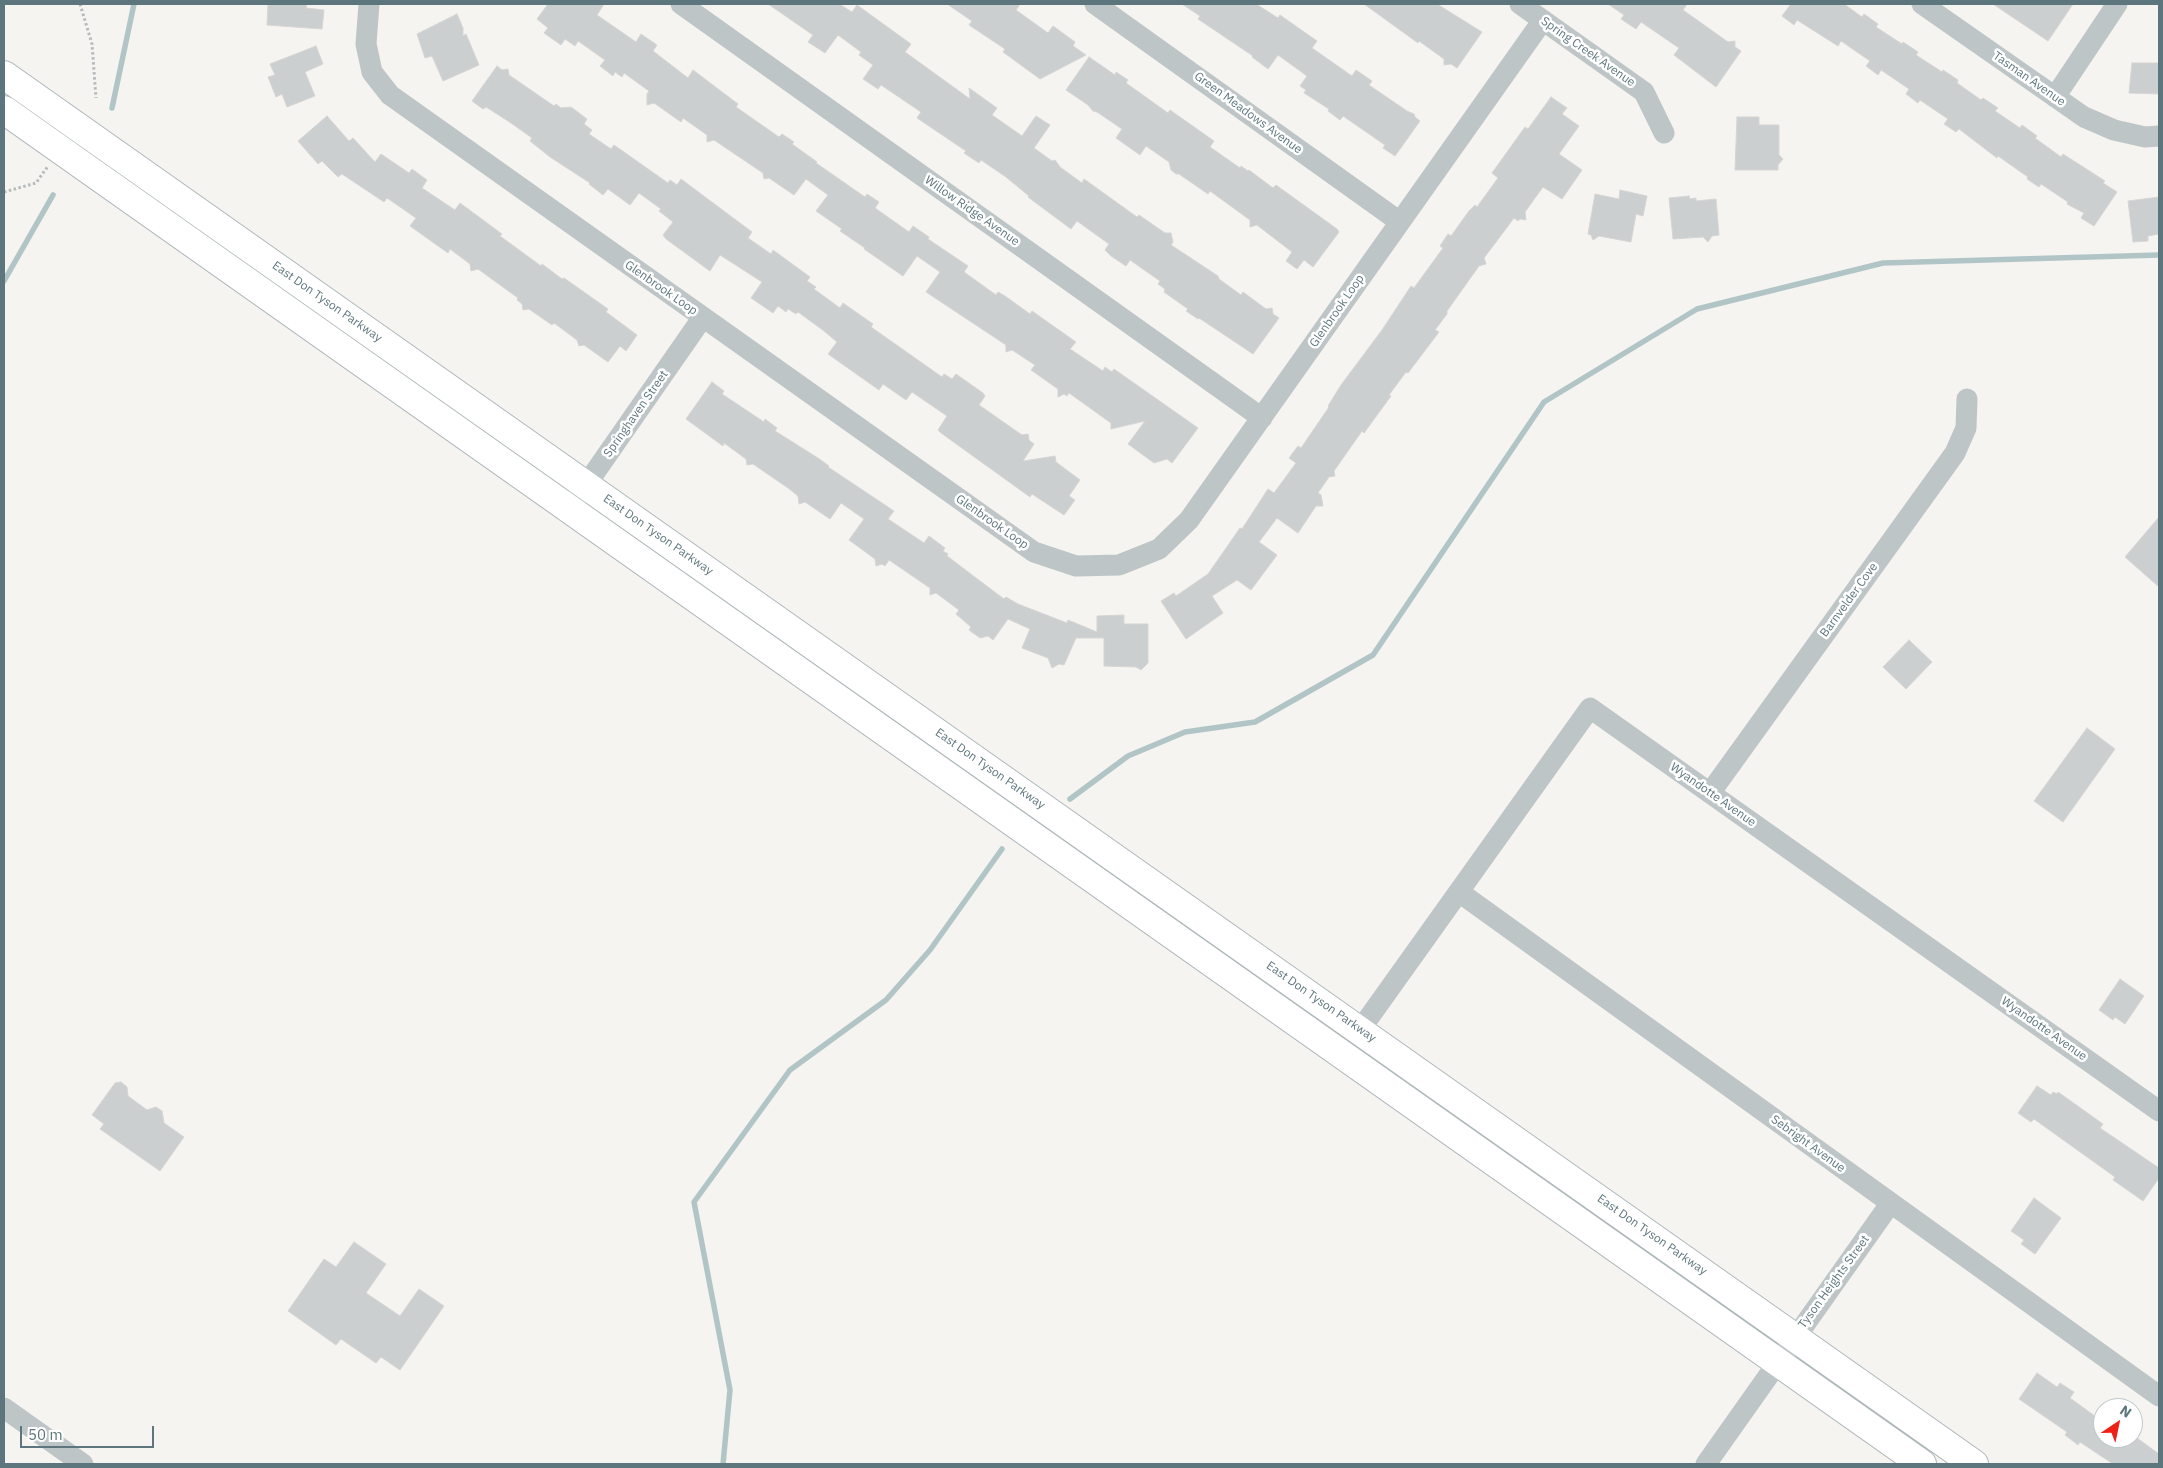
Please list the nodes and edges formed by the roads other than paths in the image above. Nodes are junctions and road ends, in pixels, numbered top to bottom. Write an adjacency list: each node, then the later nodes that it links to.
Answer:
1 (369, 4): 14 (street, Glenbrook Loop)
2 (682, 4): 16 (street, Willow Ridge Avenue)
3 (1095, 4): 13 (street, Green Meadows Avenue)
4 (1520, 4): 7 (street, Spring Creek Avenue)
5 (1922, 4): 9 (street, Tasman Avenue)
6 (2116, 4): 9 (street)
7 (1543, 20): 11 (street, Spring Creek Avenue); 13 (street, Glenbrook Loop)
8 (4, 75): 17 (main road, East Don Tyson Parkway)
9 (2055, 97): 12 (street, Tasman Avenue)
10 (4, 110): 18 (main road)
11 (1664, 133)
12 (2152, 136)
13 (1400, 222): 16 (street, Glenbrook Loop)
14 (703, 317): 16 (street, Glenbrook Loop); 17 (street, Springhaven Street)
15 (1967, 399): 19 (street, Barnvelder Cove)
16 (1262, 418)
17 (586, 485): 18 (street, Springhaven Street); 21 (main road, East Don Tyson Parkway)
18 (569, 510): 25 (main road)
19 (1710, 794): 20 (street, Wyandotte Avenue); 22 (street, Wyandotte Avenue)
20 (1459, 892): 21 (street, Wyandotte Avenue); 23 (street, Sebright Avenue)
21 (1360, 1030): 24 (main road, East Don Tyson Parkway)
22 (2159, 1111)
23 (1890, 1204): 24 (street, Tyson Heights Street); 26 (street, Sebright Avenue)
24 (1796, 1336): 25 (street, Tyson Heights Street); 31 (main road, East Don Tyson Parkway)
25 (1778, 1361): 29 (street, Tyson Heights Street); 30 (main road)
26 (2159, 1396)
27 (4, 1408): 28 (street)
28 (83, 1464)
29 (1706, 1464)
30 (1922, 1464)
31 (1974, 1464)

